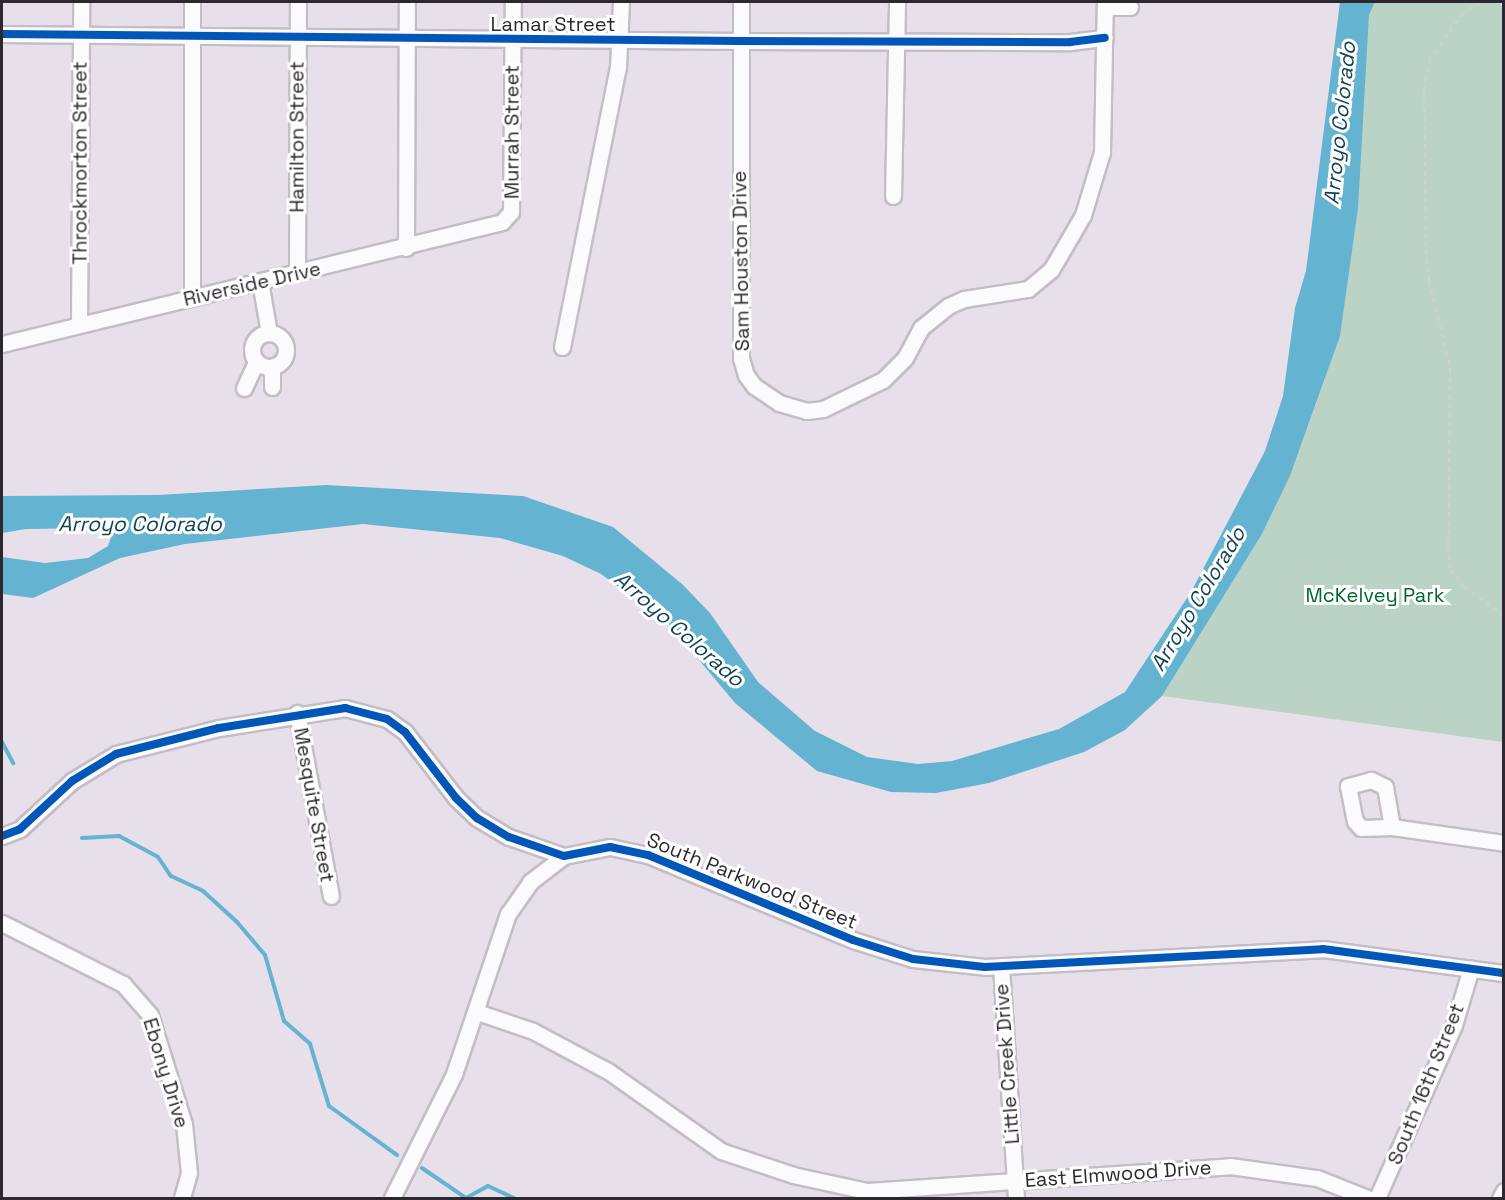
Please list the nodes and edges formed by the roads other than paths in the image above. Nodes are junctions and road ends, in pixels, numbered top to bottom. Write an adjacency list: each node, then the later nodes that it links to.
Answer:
1 (81, 2): 12 (street, Throckmorton Street)
2 (192, 2): 13 (street)
3 (298, 2): 14 (street, Hamilton Street)
4 (407, 2): 15 (street)
5 (513, 2): 17 (street, Murrah Street)
6 (621, 2): 18 (street)
7 (741, 2): 19 (street, Sam Houston Drive)
8 (897, 2): 20 (street)
9 (1105, 4): 10 (street); 16 (street, Sam Houston Drive)
10 (1130, 7)
11 (2, 34): 12 (street, Lamar Street)
12 (81, 35): 13 (street, Lamar Street); 27 (street, Throckmorton Street)
13 (192, 36): 14 (street, Lamar Street); 26 (street)
14 (298, 36): 15 (street, Lamar Street); 24 (street, Hamilton Street)
15 (406, 38): 17 (street, Lamar Street); 23 (street)
16 (1105, 38): 19 (street, Sam Houston Drive); 20 (street, Lamar Street)
17 (512, 40): 18 (street, Lamar Street); 22 (street, Murrah Street)
18 (620, 41): 19 (street, Lamar Street); 30 (street)
19 (740, 41): 20 (street, Lamar Street)
20 (896, 41): 21 (street)
21 (893, 196)
22 (502, 222): 23 (street, Riverside Drive)
23 (406, 248): 24 (street, Riverside Drive)
24 (297, 273): 25 (street, Riverside Drive)
25 (260, 282): 26 (street, Riverside Drive); 28 (street)
26 (192, 297): 27 (street, Riverside Drive)
27 (79, 324): 29 (street, Riverside Drive)
28 (269, 333): 31 (street); 32 (street)
29 (2, 344)
30 (562, 347)
31 (256, 362): 32 (street); 34 (street)
32 (272, 367): 33 (street)
33 (272, 387)
34 (244, 388)
35 (297, 713): 37 (street); 39 (street); 40 (street, Mesquite Street)
36 (1392, 827): 38 (street)
37 (2, 836)
38 (1503, 843)
39 (564, 856): 42 (street, South Parkwood Street); 45 (street)
40 (331, 896)
41 (2, 923): 48 (street, Ebony Drive)
42 (1001, 966): 43 (street, South Parkwood Street); 46 (street, Little Creek Drive)
43 (1471, 968): 44 (street, South Parkwood Street); 52 (street, South 16th Street)
44 (1503, 972)
45 (477, 1012): 46 (street, East Elmwood Drive); 49 (street)
46 (1015, 1181): 50 (street, Little Creek Drive); 51 (street, East Elmwood Drive)
47 (1503, 1191): 53 (street)
48 (182, 1198)
49 (392, 1198)
50 (1016, 1198)
51 (1367, 1198)
52 (1377, 1198)
53 (1500, 1198)

